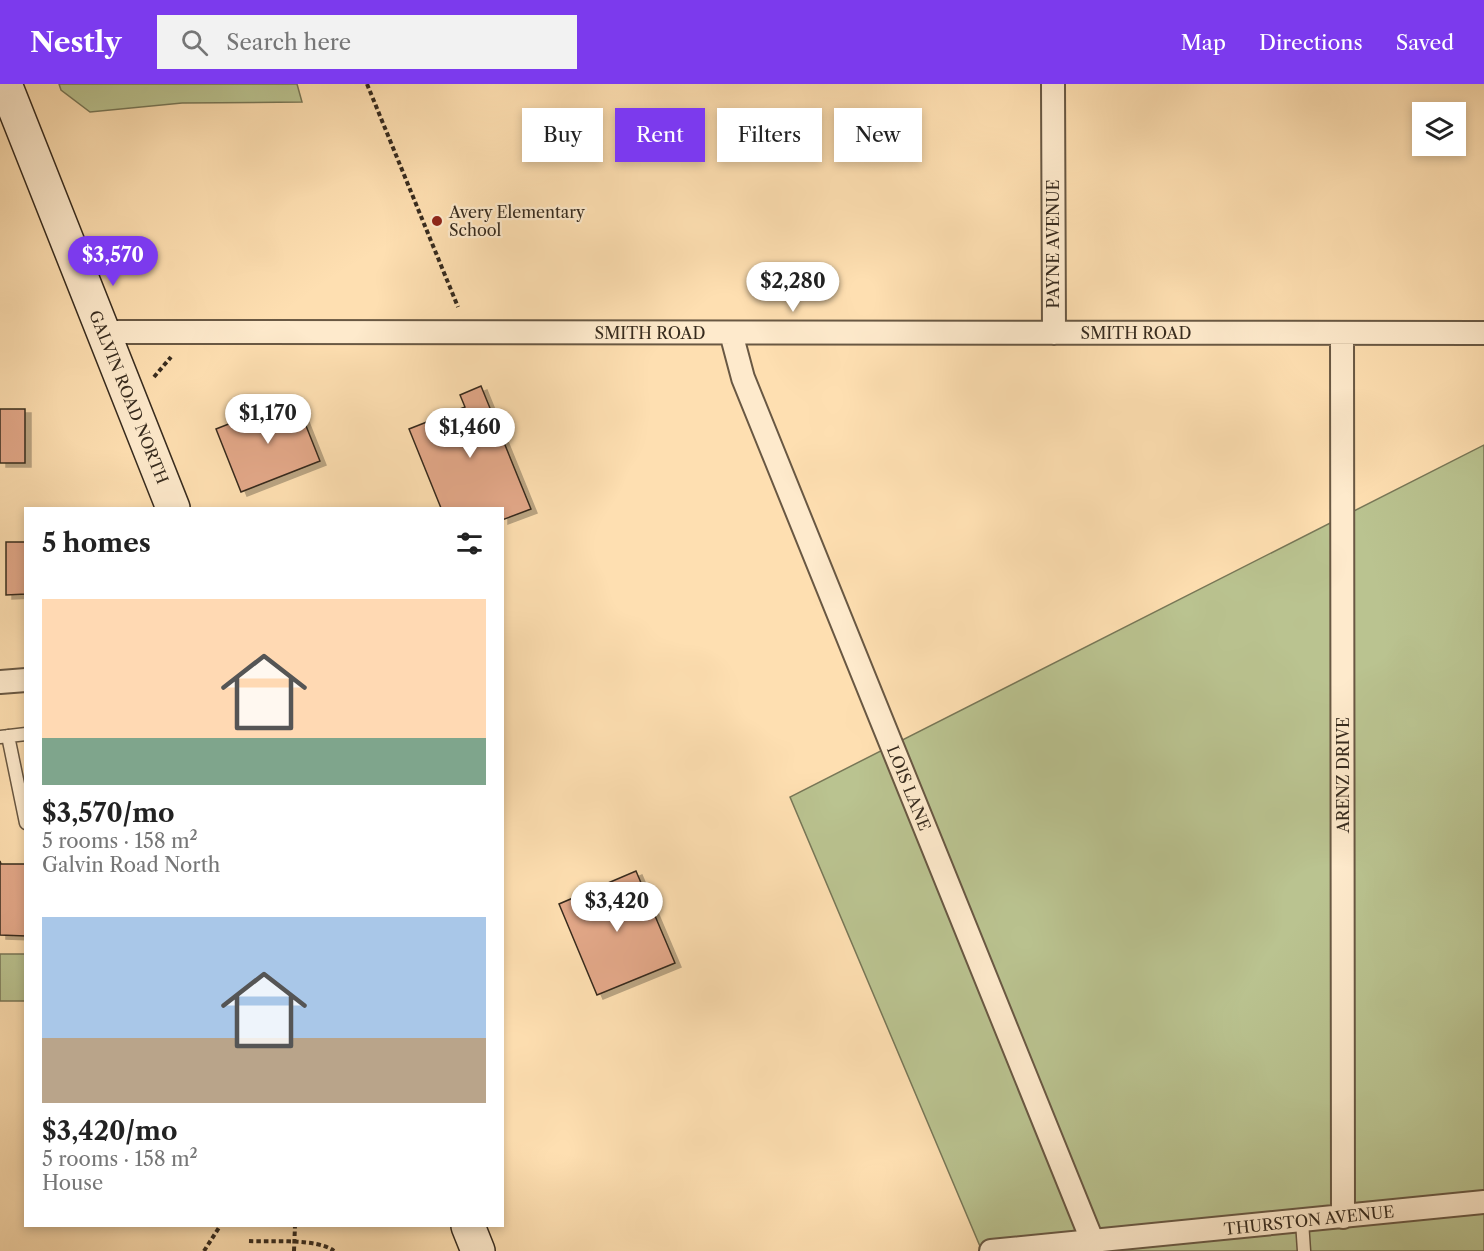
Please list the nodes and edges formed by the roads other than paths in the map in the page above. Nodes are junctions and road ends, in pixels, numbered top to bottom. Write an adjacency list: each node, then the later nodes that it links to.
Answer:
1 (5, 84): 3 (main road, GALVIN ROAD NORTH)
2 (1053, 84): 5 (street, PAYNE AVENUE)
3 (103, 332): 4 (street, SMITH ROAD); 8 (main road, GALVIN ROAD NORTH)
4 (731, 333): 5 (street, SMITH ROAD); 18 (street, LOIS LANE)
5 (1054, 333): 6 (street, SMITH ROAD)
6 (1342, 333): 7 (street, SMITH ROAD); 15 (street, ARENZ DRIVE)
7 (1484, 333)
8 (173, 507)
9 (24, 680): 10 (street)
10 (0, 682)
11 (24, 734): 12 (lane)
12 (4, 737): 13 (lane)
13 (24, 815)
14 (1484, 1202): 15 (street, THURSTON AVENUE)
15 (1343, 1217): 16 (street, THURSTON AVENUE)
16 (1302, 1221): 18 (street, THURSTON AVENUE); 21 (lane)
17 (468, 1227): 19 (main road)
18 (1092, 1246): 20 (street, THURSTON AVENUE)
19 (478, 1251)
20 (991, 1251)
21 (1304, 1251)

